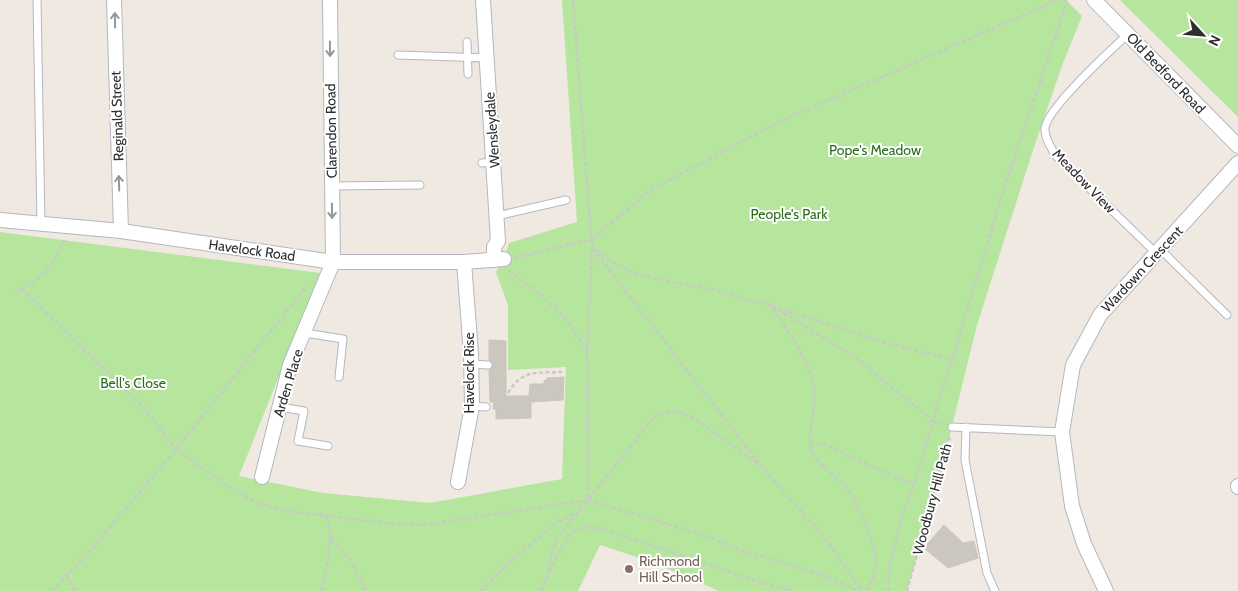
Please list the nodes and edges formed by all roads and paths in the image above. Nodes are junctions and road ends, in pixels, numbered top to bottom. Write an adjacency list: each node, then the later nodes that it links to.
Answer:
1 (37, 0): 22 (lane)
2 (114, 0): 24 (street, Reginald Street, one-way to 2)
3 (330, 0): 18 (street, Clarendon Road, one-way to 18)
4 (483, 0): 13 (street, Wensleydale)
5 (572, 0): 25 (path)
6 (1058, 0): 25 (path)
7 (1065, 0): 38 (path)
8 (1094, 0): 9 (street, Old Bedford Road)
9 (1128, 34): 15 (street, Old Bedford Road); 27 (lane, Meadow View)
10 (467, 42): 12 (lane)
11 (398, 55): 12 (lane)
12 (467, 58): 13 (lane); 14 (lane)
13 (487, 58): 20 (street, Wensleydale)
14 (468, 74)
15 (1238, 146)
16 (1238, 163): 27 (street, Wardown Crescent)
17 (420, 185): 18 (lane)
18 (332, 186): 29 (street, Clarendon Road, one-way to 29)
19 (566, 200): 20 (lane)
20 (497, 216): 28 (street, Wensleydale)
21 (0, 220): 22 (street, Havelock Road)
22 (41, 224): 23 (street, Havelock Road)
23 (71, 226): 24 (street, Havelock Road); 32 (path)
24 (121, 231): 29 (street, Havelock Road)
25 (592, 239): 26 (path); 28 (path)
26 (592, 248): 34 (path); 37 (path); 52 (path)
27 (1159, 252): 35 (lane); 48 (street, Wardown Crescent)
28 (499, 260): 30 (street, Havelock Road); 37 (path)
29 (333, 262): 30 (street, Havelock Road); 36 (street, Arden Place)
30 (464, 262): 39 (street, Havelock Rise)
31 (311, 282): 51 (path)
32 (22, 289): 33 (path); 51 (path)
33 (14, 293)
34 (772, 306): 38 (path); 45 (path); 50 (path)
35 (1227, 316)
36 (305, 333): 42 (lane); 44 (street, Arden Place)
37 (587, 350): 56 (path)
38 (952, 360): 45 (path)
39 (471, 364): 40 (lane); 54 (street, Havelock Rise)
40 (488, 365)
41 (562, 372): 43 (path)
42 (339, 377)
43 (508, 393)
44 (280, 406): 49 (lane); 53 (street, Arden Place)
45 (933, 421): 46 (path); 55 (path)
46 (952, 426): 47 (lane, Woodbury Hill Path); 71 (path, Woodbury Hill Path)
47 (966, 427): 48 (lane, Woodbury Hill Path); 72 (lane)
48 (1062, 432): 73 (street, Wardown Crescent)
49 (328, 446)
50 (810, 446): 55 (path); 69 (path)
51 (176, 449): 58 (path); 61 (path)
52 (762, 467): 56 (path); 69 (path)
53 (262, 478)
54 (458, 482)
55 (914, 485): 70 (path)
56 (588, 500): 57 (path); 58 (path); 69 (path)
57 (579, 511): 60 (path); 66 (path)
58 (325, 516): 59 (path)
59 (331, 540): 64 (path); 65 (path)
60 (548, 574): 67 (path); 68 (path)
61 (67, 576): 62 (path); 63 (path)
62 (52, 591)
63 (74, 591)
64 (321, 591)
65 (365, 591)
66 (481, 591)
67 (541, 591)
68 (792, 591)
69 (862, 591)
70 (888, 591)
71 (906, 591)
72 (995, 591)
73 (1106, 591)

